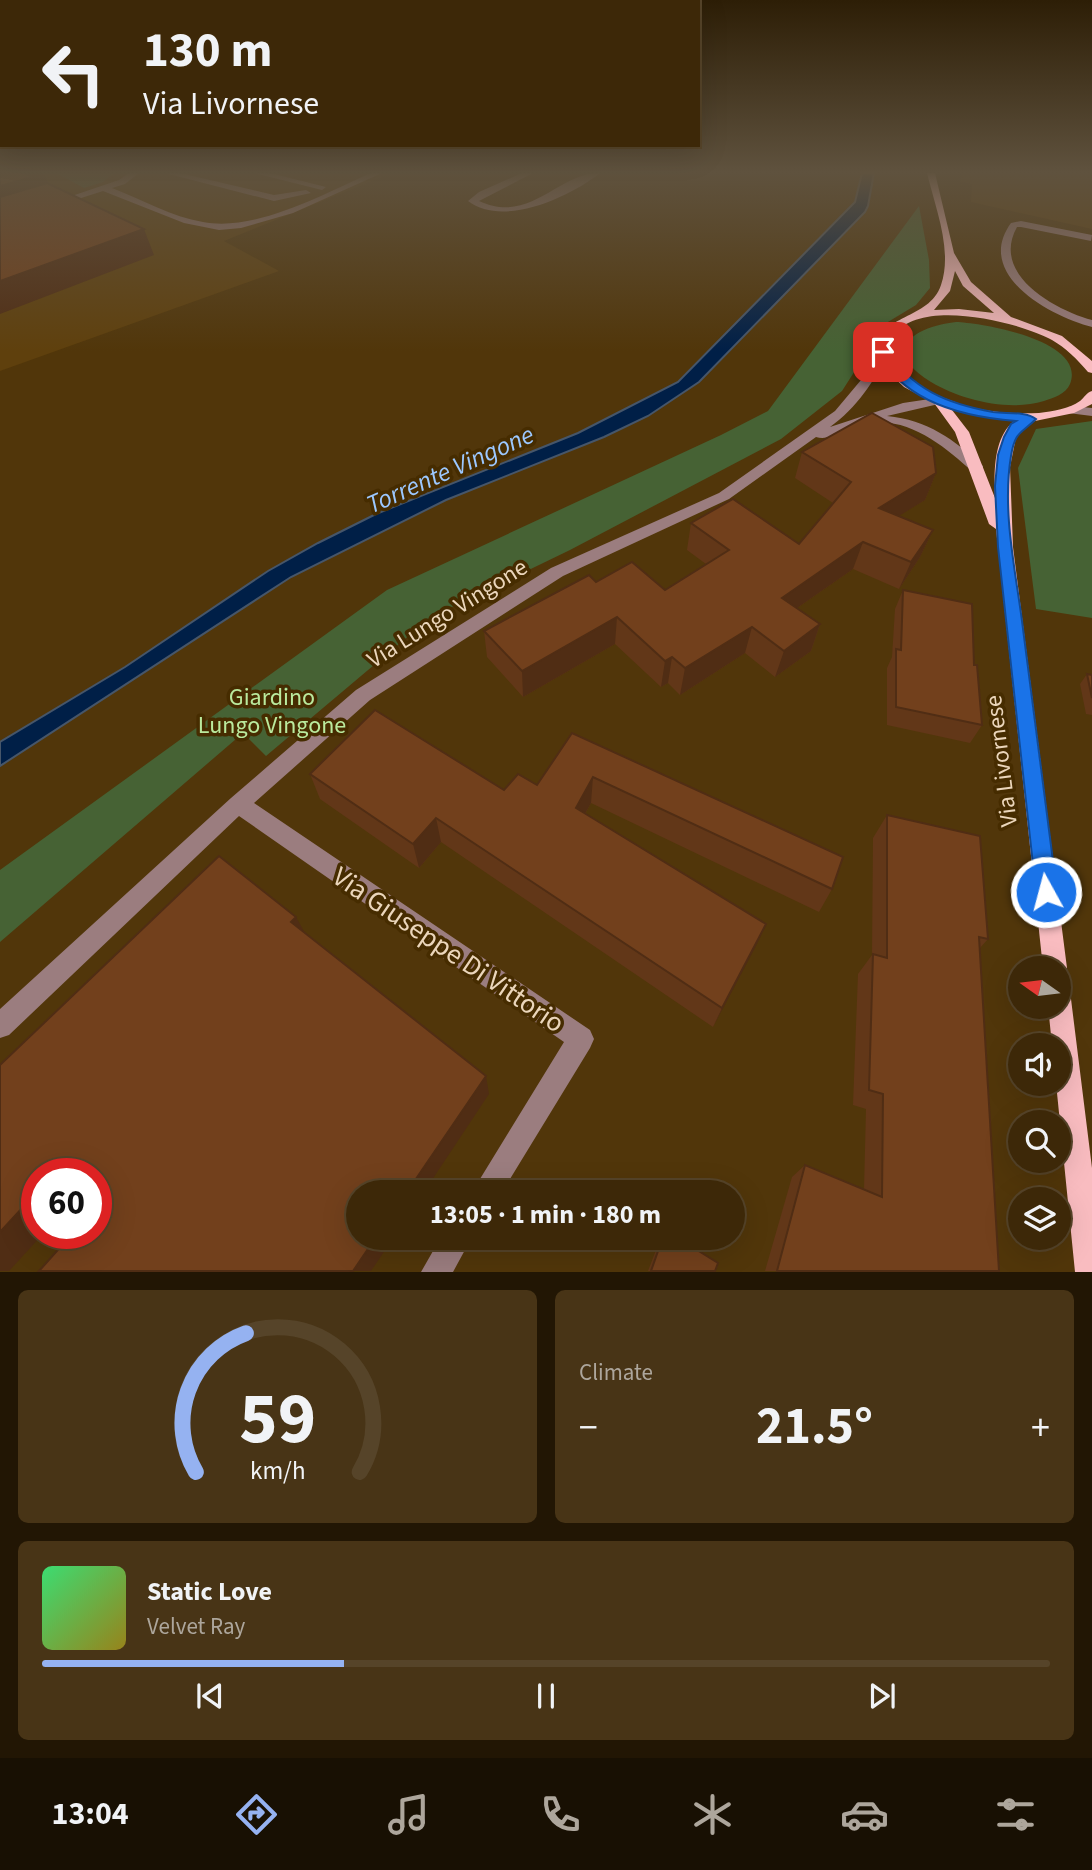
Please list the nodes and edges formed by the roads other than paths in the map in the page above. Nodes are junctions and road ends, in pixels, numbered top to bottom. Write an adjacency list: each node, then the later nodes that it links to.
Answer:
1 (945, 232): 5 (main road)
2 (1010, 232): 8 (street)
3 (1063, 232): 4 (street)
4 (1091, 238)
5 (949, 251): 6 (main road); 7 (main road)
6 (922, 316): 7 (main road); 9 (main road)
7 (1008, 319): 10 (main road)
8 (1092, 324)
9 (883, 352): 12 (main road, Via Livornese); 17 (street, Via Lungo Vingone)
10 (1092, 369)
11 (1092, 395): 13 (main road, Via Livornese)
12 (938, 400): 15 (street, Via Lungo Vingone); 16 (main road, Via Livornese); 18 (main road, Via Livornese)
13 (1073, 410): 14 (street); 16 (main road, Via Livornese)
14 (1092, 412)
15 (869, 418): 17 (street, Via Lungo Vingone); 18 (street, Via Lungo Vingone)
16 (1030, 419): 19 (main road, Via Livornese)
17 (804, 441): 20 (street, Via Lungo Vingone)
18 (978, 469): 19 (main road, Via Livornese)
19 (1005, 547): 21 (main road, Via Livornese)
20 (238, 804): 23 (street, Via Lungo Vingone); 24 (street, Via Giuseppe Di Vittorio)
21 (1054, 956)
22 (1061, 1019): 27 (main road)
23 (0, 1026)
24 (493, 1180)
25 (450, 1250): 26 (street)
26 (436, 1272)
27 (1090, 1272)

